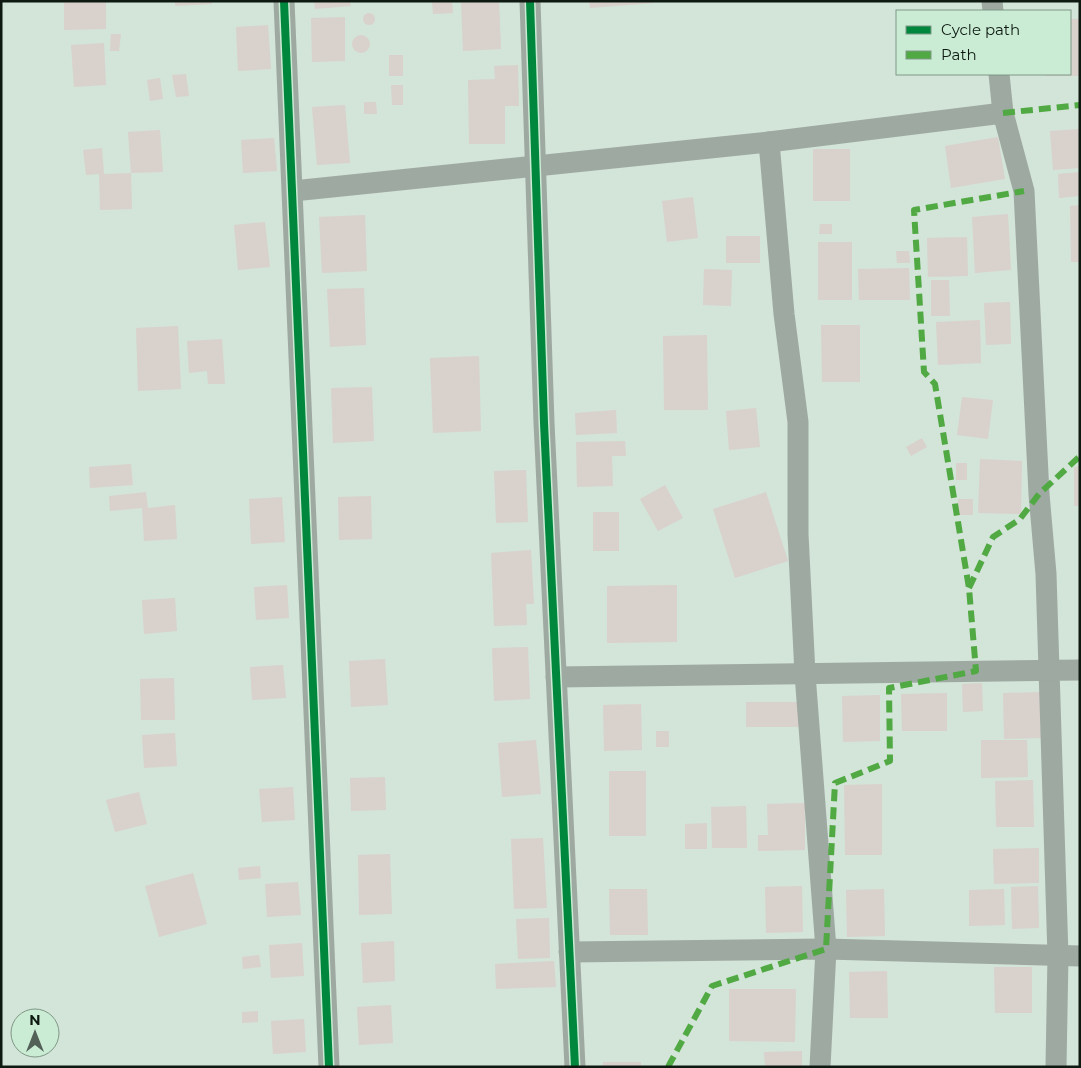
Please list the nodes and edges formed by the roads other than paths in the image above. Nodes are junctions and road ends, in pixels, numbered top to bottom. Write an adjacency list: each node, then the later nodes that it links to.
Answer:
1 (284, 1): 7 (street)
2 (530, 1): 6 (street)
3 (999, 75): 4 (street)
4 (1003, 113): 5 (street); 8 (street)
5 (769, 142): 6 (street); 10 (street)
6 (536, 166): 7 (street); 11 (street)
7 (293, 191): 16 (street)
8 (1051, 670): 9 (street); 10 (street); 14 (street)
9 (1080, 670)
10 (805, 674): 11 (street); 12 (street)
11 (556, 677): 13 (street)
12 (826, 949): 13 (street); 14 (street); 18 (street)
13 (569, 952): 17 (street)
14 (1058, 956): 15 (street); 19 (street)
15 (1080, 956)
16 (329, 1067)
17 (575, 1067)
18 (820, 1067)
19 (1056, 1067)

